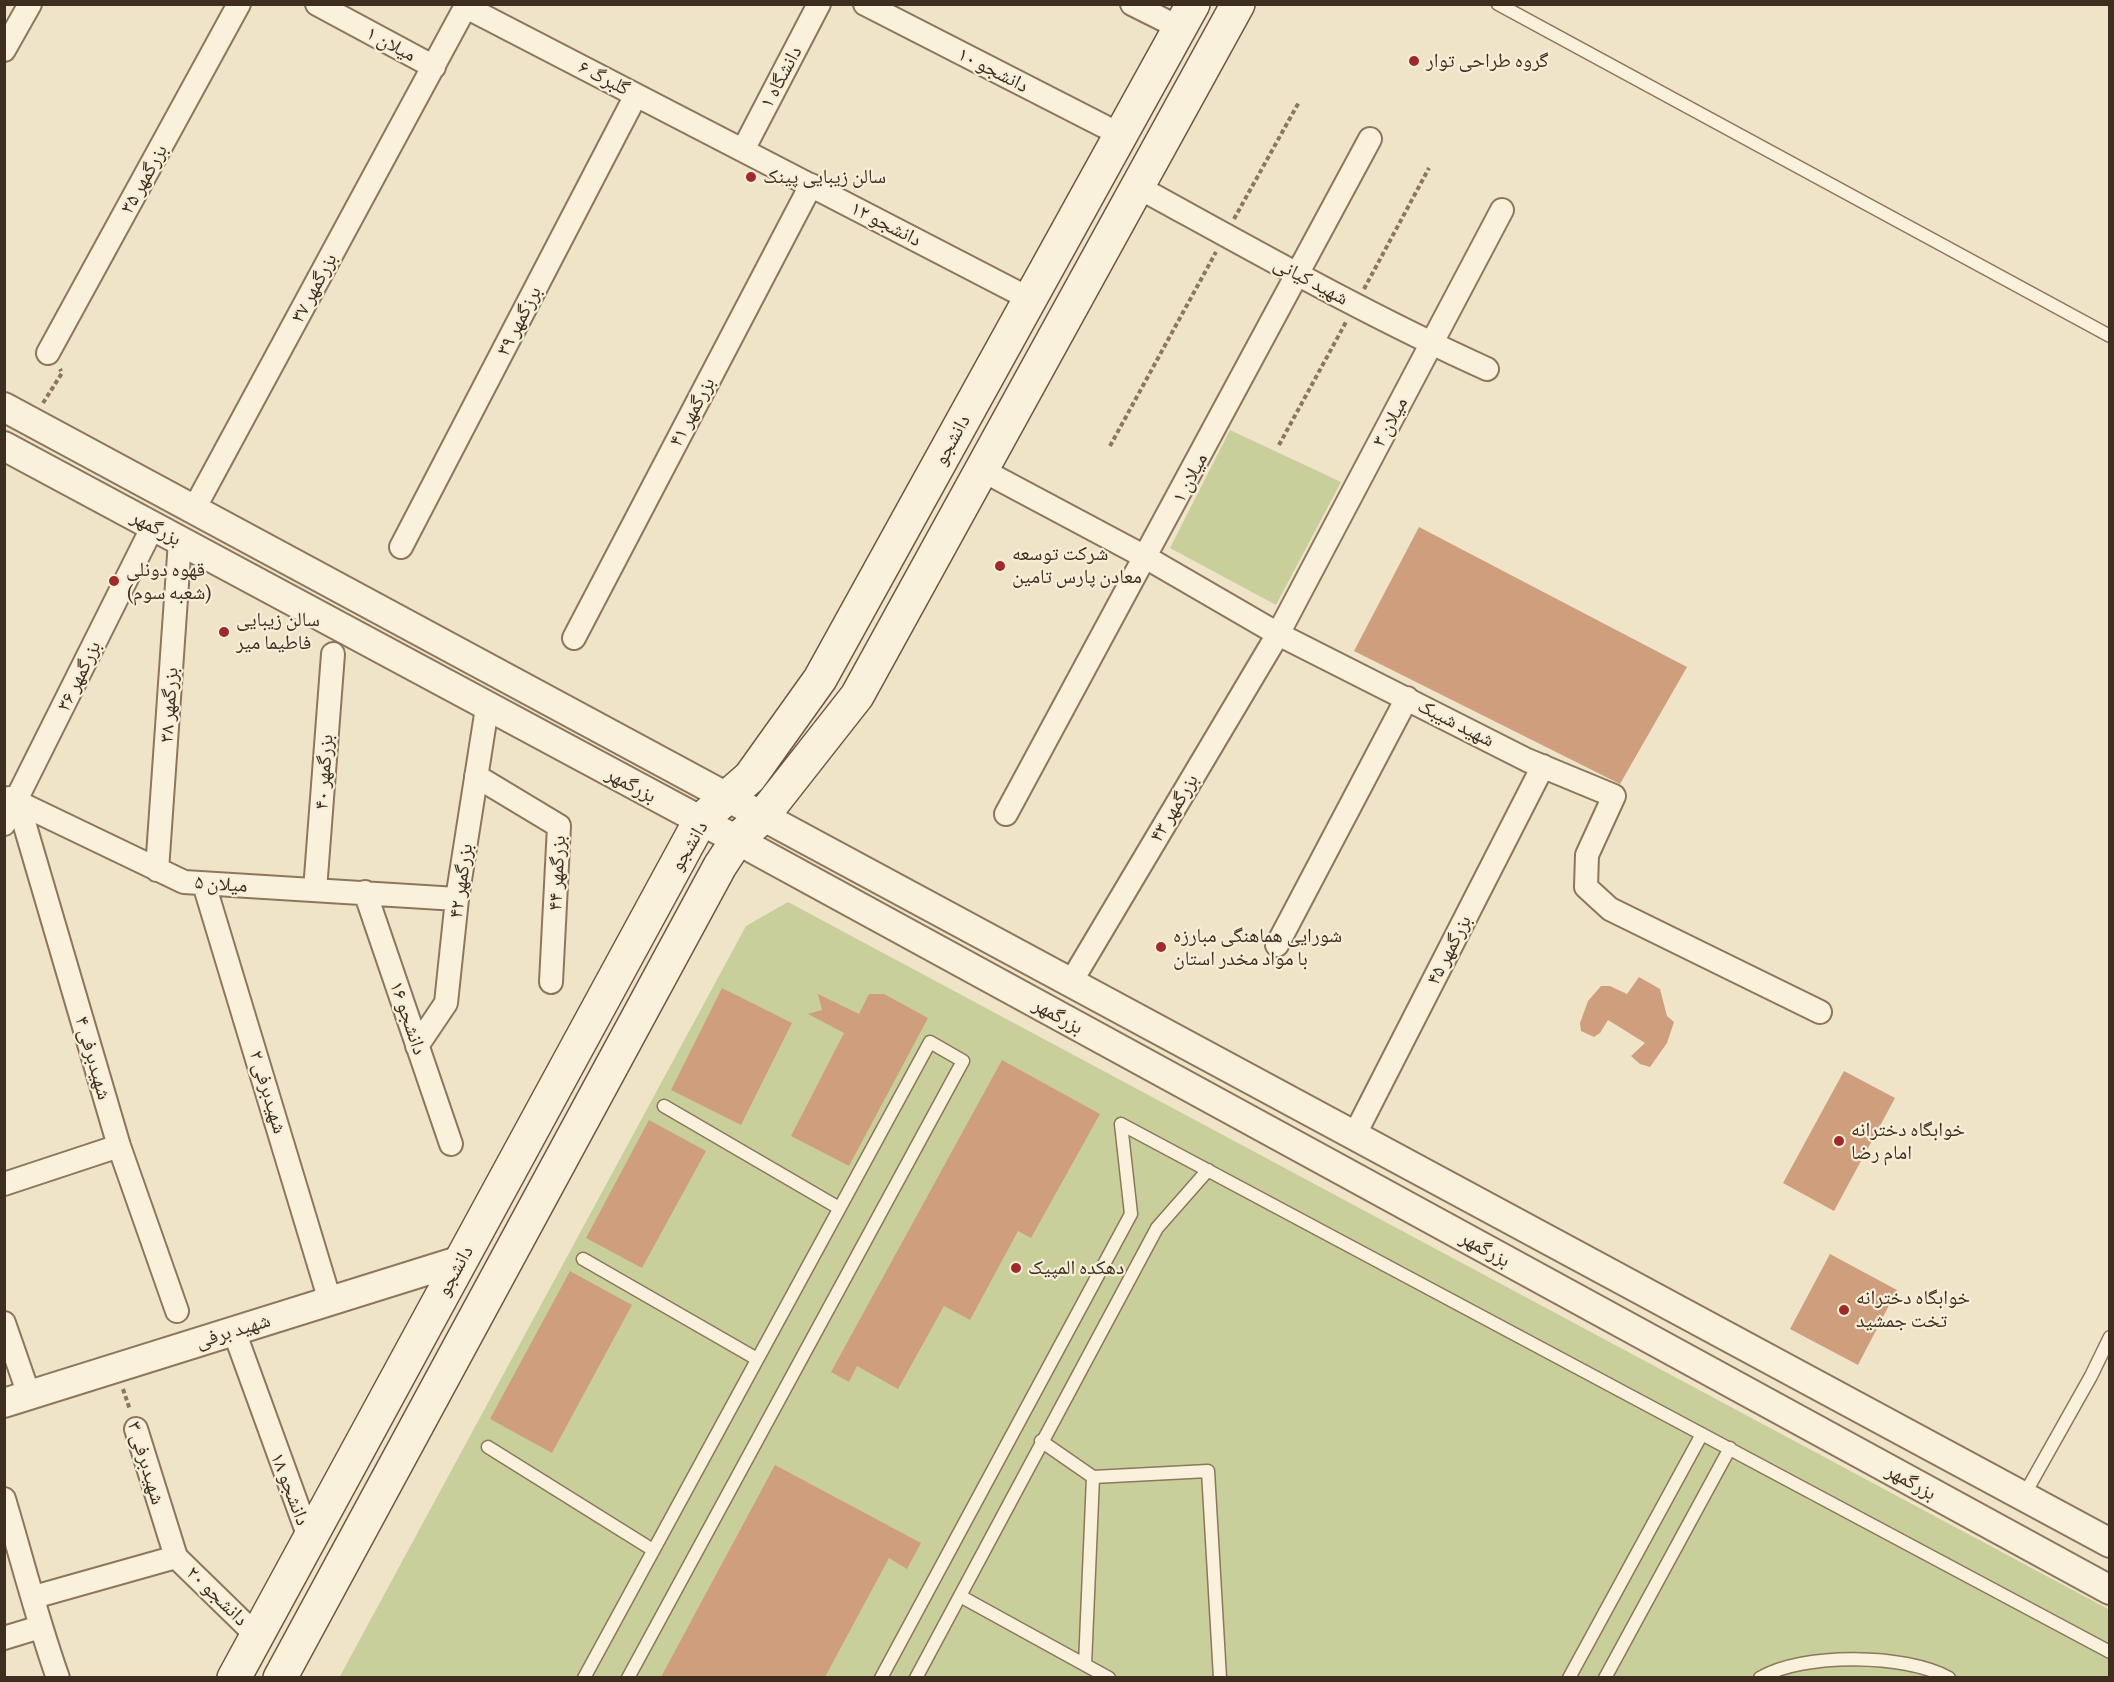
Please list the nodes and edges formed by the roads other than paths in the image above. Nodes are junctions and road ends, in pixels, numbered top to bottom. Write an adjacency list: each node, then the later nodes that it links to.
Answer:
1 (30, 4): 11 (street)
2 (239, 4): 24 (street, بزرگمهر ۳۵)
3 (317, 4): 12 (street, میلان ۱)
4 (819, 4): 16 (street, دانشگاه ۱)
5 (865, 4): 14 (street, دانشجو ۱۰)
6 (1131, 4): 10 (street)
7 (1238, 4): 18 (main road, دانشجو)
8 (1498, 4): 22 (lane)
9 (467, 6): 12 (street, بزرگمهر ۳۷); 13 (street, گلبرگ ۶)
10 (1186, 16): 14 (main road, دانشجو)
11 (4, 50)
12 (434, 67): 29 (street, بزرگمهر ۳۷)
13 (636, 95): 16 (street, گلبرگ ۶); 32 (street, برزگمهر ۳۹)
14 (1121, 135): 21 (main road, دانشجو)
15 (1371, 140): 20 (street, میلان ۱)
16 (743, 150): 17 (street, دانشجو ۱۲)
17 (811, 185): 21 (street, دانشجو ۱۲); 35 (street, بزرگمهر ۴۱)
18 (1137, 187): 20 (street, شهید کیانی); 28 (main road, دانشجو)
19 (1502, 210): 23 (street, میلان ۳)
20 (1299, 275): 23 (street, شهید کیانی); 33 (street, میلان ۱)
21 (1030, 299): 41 (main road, دانشجو)
22 (2109, 336)
23 (1431, 344): 25 (street, شهید کیانی); 34 (street, میلان ۳)
24 (48, 352)
25 (1487, 369)
26 (4, 407): 29 (street, بزرگمهر)
27 (4, 446): 30 (street, بزرگمهر)
28 (982, 470): 33 (street, شهید شیبک); 44 (main road, دانشجو)
29 (194, 509): 41 (street, بزرگمهر)
30 (153, 526): 31 (street, بزرگمهر); 42 (street, بزرگمهر ۳۶)
31 (180, 541): 38 (street, بزرگمهر); 48 (street, بزرگمهر ۳۸)
32 (401, 547)
33 (1147, 558): 34 (street, شهید شیبک); 43 (street, میلان ۱)
34 (1278, 634): 37 (street, شهید شیبک); 54 (street, بزرگمهر ۴۳)
35 (574, 638)
36 (333, 654): 50 (street, بزرگمهر ۴۰)
37 (1407, 698): 39 (street, شهید شیبک); 53 (street)
38 (487, 708): 40 (street, بزرگمهر ۴۲); 45 (street, بزرگمهر)
39 (1543, 766): 56 (street, شهید شیبک); 59 (street, بزرگمهر ۴۵)
40 (476, 776): 52 (street, بزرگمهر ۴۲); 55 (street, بزرگمهر ۴۴)
41 (726, 798): 44 (street, بزرگمهر); 45 (main road, دانشجو)
42 (11, 799): 46 (street, بزرگمهر ۳۶); 48 (street, میلان ۵); 61 (street, شهیدبرفی ۴)
43 (1006, 814)
44 (762, 817): 47 (main road, دانشجو); 54 (street, بزرگمهر)
45 (700, 821): 47 (street, بزرگمهر); 67 (main road, دانشجو)
46 (4, 824)
47 (737, 840): 63 (street, بزرگمهر); 99 (main road, دانشجو)
48 (157, 870): 49 (street, میلان ۵)
49 (204, 884): 50 (street, میلان ۵); 68 (street, شهیدبرفی ۲)
50 (315, 890): 51 (street, میلان ۵)
51 (365, 892): 52 (street, میلان ۵); 57 (street, دانشجو ۱۶)
52 (457, 899): 57 (street, بزرگمهر ۴۲)
53 (1277, 945)
54 (1071, 981): 59 (street, بزرگمهر)
55 (551, 982)
56 (1820, 1012)
57 (417, 1046): 60 (street, دانشجو ۱۶)
58 (664, 1106): 65 (lane)
59 (1366, 1140): 63 (street); 74 (street, بزرگمهر)
60 (451, 1144)
61 (119, 1146): 64 (street); 69 (street, شهیدبرفی ۴)
62 (1208, 1170): 78 (lane); 79 (lane); 102 (lane)
63 (1357, 1179): 76 (street, بزرگمهر)
64 (4, 1184)
65 (839, 1208): 73 (lane); 101 (lane)
66 (583, 1258): 73 (lane)
67 (461, 1260): 68 (street, شهید برفی); 85 (main road, دانشجو)
68 (330, 1301): 71 (street, شهید برفی)
69 (177, 1311)
70 (4, 1323): 75 (street)
71 (234, 1331): 75 (street, شهید برفی); 85 (street, دانشجو ۱۸)
72 (2109, 1338): 83 (lane)
73 (757, 1359): 87 (lane)
74 (1795, 1373): 76 (street); 83 (street, بزرگمهر)
75 (16, 1399)
76 (1776, 1408): 89 (street, بزرگمهر)
77 (136, 1429): 88 (street, شهیدبرفی ۳)
78 (1702, 1434): 81 (lane); 106 (lane)
79 (1041, 1441): 82 (lane); 90 (lane)
80 (488, 1447): 87 (lane)
81 (1730, 1449): 95 (lane); 107 (lane)
82 (1093, 1477): 96 (lane); 105 (lane)
83 (2023, 1497): 86 (street, بزرگمهر)
84 (4, 1499): 91 (street)
85 (309, 1540): 93 (main road, دانشجو)
86 (2109, 1543)
87 (653, 1550): 100 (lane)
88 (176, 1557): 91 (street); 93 (street, دانشجو ۲۰)
89 (2109, 1590)
90 (960, 1596): 96 (lane); 103 (lane)
91 (34, 1597): 92 (street)
92 (40, 1627): 94 (street); 97 (street)
93 (257, 1635): 98 (main road, دانشجو)
94 (4, 1638)
95 (2109, 1652)
96 (1085, 1665): 104 (lane)
97 (58, 1677)
98 (234, 1677)
99 (280, 1677)
100 (584, 1677)
101 (628, 1677)
102 (881, 1677)
103 (916, 1677)
104 (1109, 1677)
105 (1220, 1677)
106 (1569, 1677)
107 (1605, 1677)
108 (1760, 1677): 109 (lane)
109 (1949, 1677)

